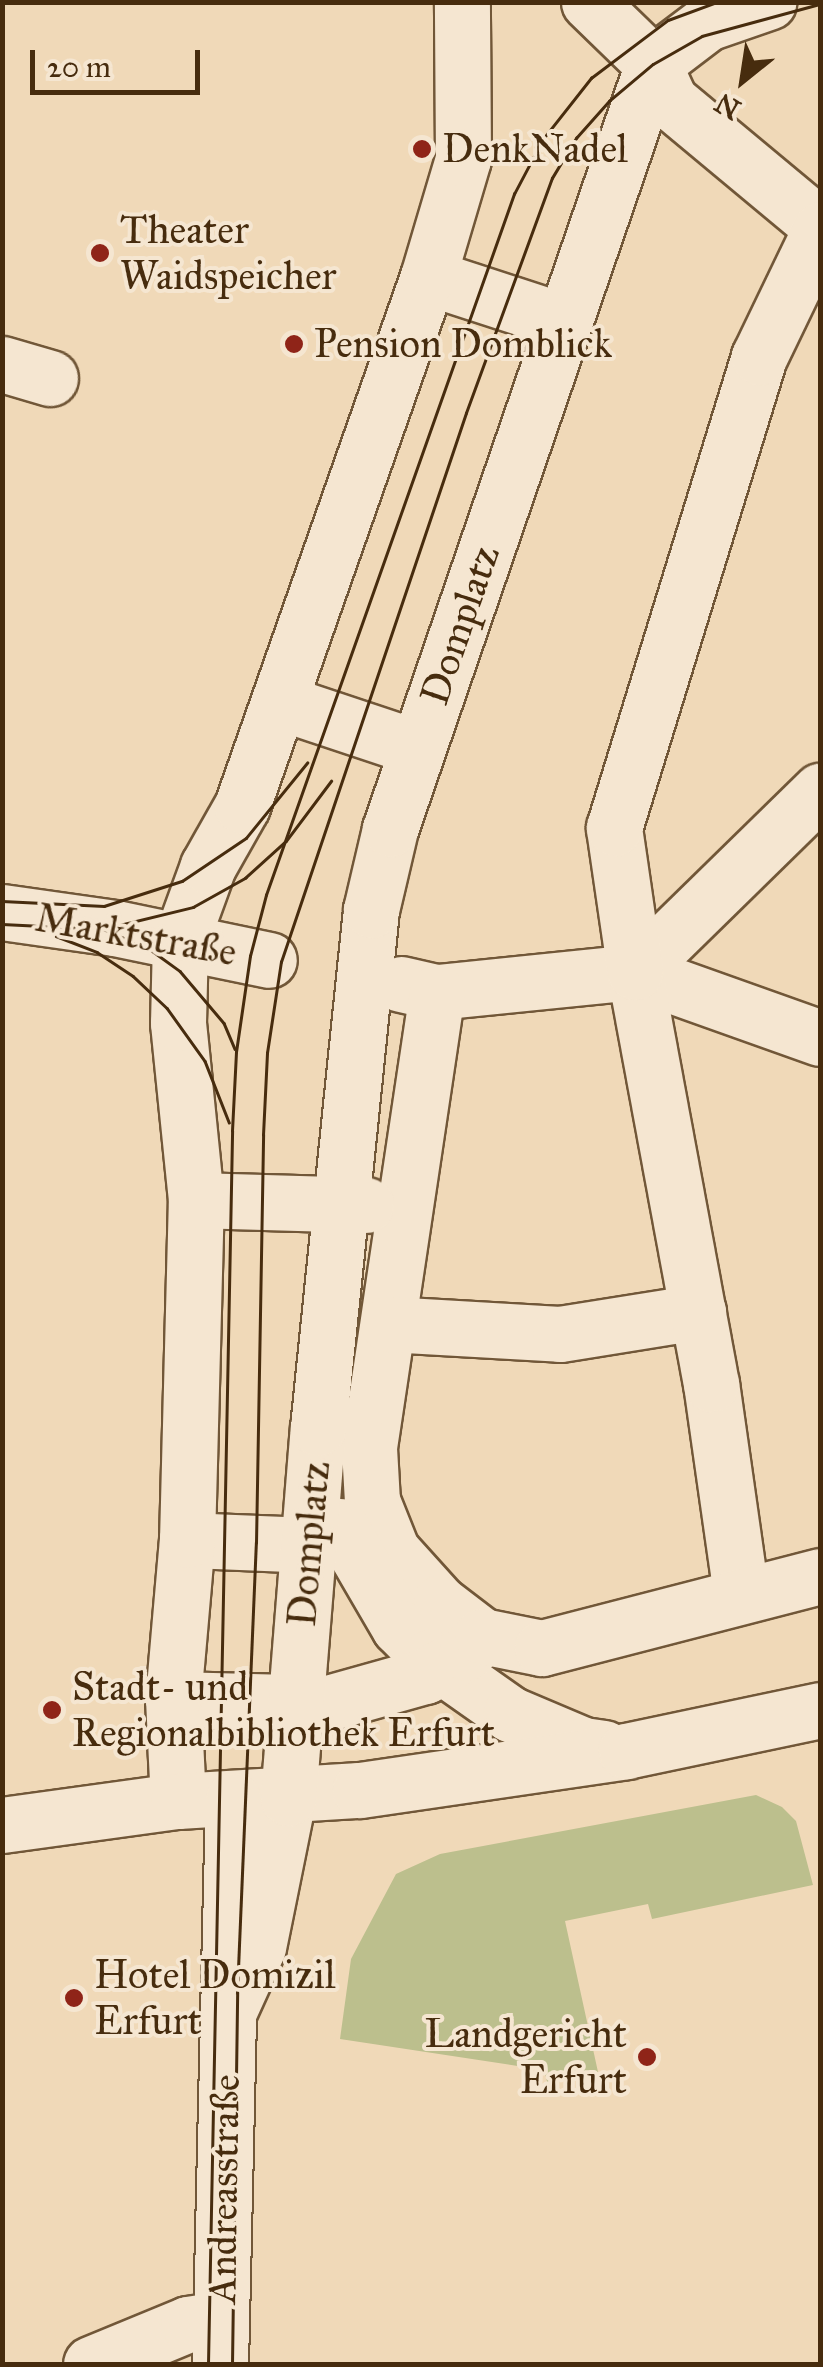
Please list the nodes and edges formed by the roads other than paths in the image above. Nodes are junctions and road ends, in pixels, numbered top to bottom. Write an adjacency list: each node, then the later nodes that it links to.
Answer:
1 (462, 2): 5 (street)
2 (768, 2): 3 (street)
3 (618, 31): 4 (street); 14 (street, Domplatz)
4 (820, 228): 13 (street)
5 (428, 277): 6 (street); 7 (street)
6 (542, 314)
7 (280, 702): 8 (street); 11 (street)
8 (394, 740)
9 (820, 790): 13 (street)
10 (2, 912): 11 (street, Marktstraße)
11 (180, 943): 12 (street, Marktstraße); 17 (street)
12 (269, 960)
13 (635, 972): 15 (street); 16 (street); 19 (street)
14 (364, 978): 15 (street); 18 (street, Domplatz)
15 (437, 992): 20 (street, Domplatz)
16 (820, 1038)
17 (196, 1200): 18 (street); 22 (street)
18 (340, 1204): 21 (street, Domplatz)
19 (698, 1312): 20 (street); 25 (street)
20 (388, 1324): 26 (street, Domplatz)
21 (318, 1428): 26 (street, Domplatz); 28 (street, Domplatz)
22 (187, 1540): 23 (street); 27 (street)
23 (288, 1544)
24 (820, 1576): 25 (street)
25 (740, 1594): 26 (street)
26 (462, 1652): 28 (street); 30 (street, Domplatz)
27 (173, 1698): 28 (street); 32 (street)
28 (296, 1702): 31 (street, Domplatz)
29 (820, 1710): 30 (street, Domplatz)
30 (626, 1750): 31 (street, Domplatz)
31 (288, 1798): 33 (street); 35 (street, Andreasstraße)
32 (178, 1800): 33 (street); 34 (street)
33 (233, 1800): 35 (street, Andreasstraße)
34 (2, 1825)
35 (228, 2014): 36 (street, Andreasstraße)
36 (221, 2342): 37 (street)
37 (91, 2364)

